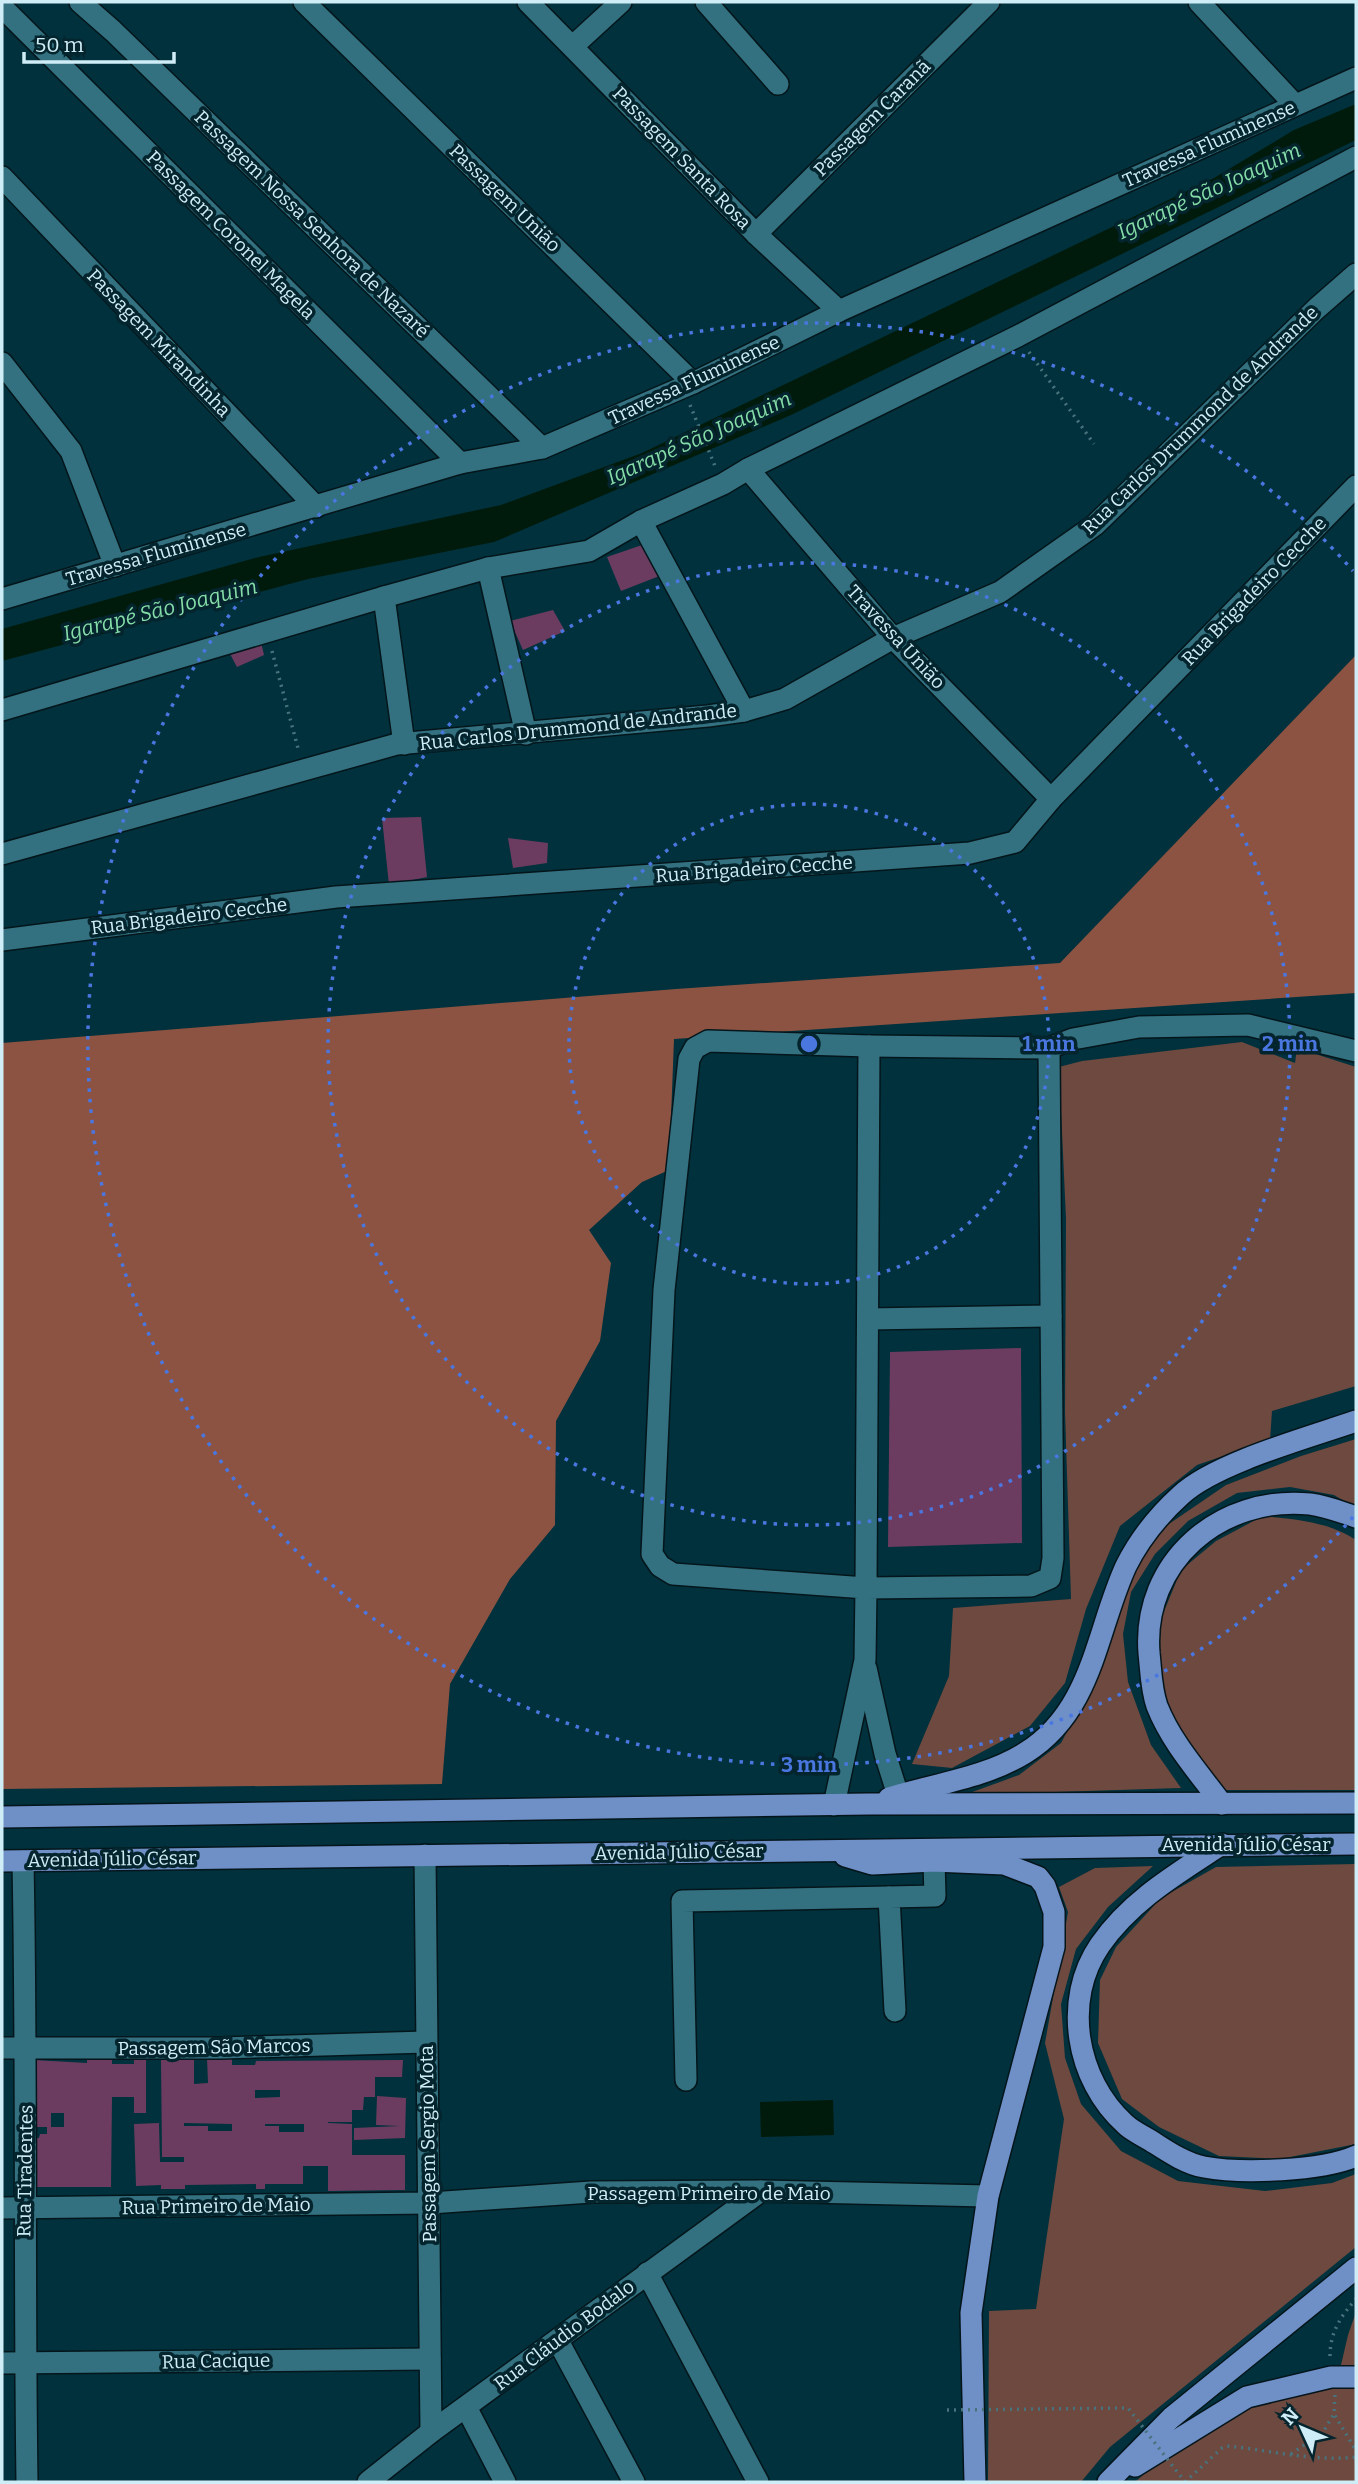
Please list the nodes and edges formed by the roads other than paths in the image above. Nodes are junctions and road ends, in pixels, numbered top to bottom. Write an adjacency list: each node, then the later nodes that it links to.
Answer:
1 (80, 2): 20 (street, Passagem Nossa Senhora de Nazaré)
2 (528, 2): 9 (street, Passagem Santa Rosa)
3 (621, 2): 9 (street)
4 (706, 2): 11 (street)
5 (989, 2): 15 (street, Passagem Caranã)
6 (1199, 2): 12 (street)
7 (316, 6): 19 (street, Passagem União)
8 (2, 7): 21 (street, Passagem Coronel Magela)
9 (573, 46): 15 (street, Passagem Santa Rosa)
10 (1356, 78): 12 (street, Travessa Fluminense)
11 (778, 84)
12 (1295, 105): 17 (street, Travessa Fluminense)
13 (1356, 157): 22 (street)
14 (2, 177): 24 (street, Passagem Mirandinha)
15 (756, 234): 17 (street, Passagem Santa Rosa)
16 (1356, 274): 30 (street, Rua Carlos Drummond de Andrande)
17 (839, 311): 19 (street, Travessa Fluminense)
18 (2, 363): 26 (street)
19 (688, 385): 20 (street, Travessa Fluminense)
20 (542, 448): 21 (street, Travessa Fluminense)
21 (460, 463): 24 (street, Travessa Fluminense)
22 (748, 469): 25 (street); 30 (street, Travessa União)
23 (1356, 486): 35 (street, Rua Brigadeiro Cecche)
24 (316, 507): 26 (street, Travessa Fluminense)
25 (641, 521): 27 (street); 32 (street)
26 (115, 566): 29 (street, Travessa Fluminense)
27 (488, 568): 28 (street); 33 (street)
28 (384, 597): 31 (street); 34 (street)
29 (2, 599)
30 (893, 638): 32 (street, Rua Carlos Drummond de Andrande); 35 (street, Travessa União)
31 (2, 710)
32 (744, 711): 33 (street, Rua Carlos Drummond de Andrande)
33 (526, 734): 34 (street, Rua Carlos Drummond de Andrande)
34 (404, 744): 36 (street, Rua Carlos Drummond de Andrande)
35 (1051, 799): 37 (street, Rua Brigadeiro Cecche)
36 (2, 854)
37 (2, 940)
38 (869, 1046): 39 (street); 42 (street); 45 (street)
39 (1049, 1048): 40 (street); 41 (street)
40 (1356, 1051)
41 (1051, 1316): 42 (street); 45 (street)
42 (868, 1319): 45 (street)
43 (1356, 1421): 47 (main road)
44 (1356, 1517): 50 (main road)
45 (866, 1588): 46 (street)
46 (865, 1660): 47 (street); 51 (street)
47 (898, 1795): 49 (main road)
48 (1356, 1803): 50 (main road, Avenida Júlio César)
49 (869, 1804): 50 (main road, Avenida Júlio César); 51 (main road, Avenida Júlio César)
50 (1222, 1804)
51 (834, 1805): 52 (main road, Avenida Júlio César)
52 (2, 1817)
53 (1222, 1844): 54 (main road, Avenida Júlio César); 55 (main road, Avenida Júlio César); 65 (main road)
54 (1356, 1844)
55 (823, 1850): 56 (main road, Avenida Júlio César); 58 (main road)
56 (425, 1855): 57 (main road, Avenida Júlio César); 61 (street, Passagem Sergio Mota)
57 (12, 1861): 63 (street, Rua Tiradentes)
58 (934, 1861): 59 (street); 67 (main road)
59 (889, 1897): 60 (street); 64 (street)
60 (895, 2011)
61 (426, 2042): 63 (street, Passagem São Marcos); 68 (street, Passagem Sergio Mota)
62 (2, 2048): 63 (street, Passagem São Marcos)
63 (27, 2048): 69 (street, Rua Tiradentes)
64 (685, 2080)
65 (1356, 2156)
66 (761, 2191): 67 (street, Passagem Primeiro de Maio); 68 (street, Passagem Primeiro de Maio); 72 (street, Rua Cláudio Bodalo)
67 (988, 2196): 86 (main road)
68 (430, 2203): 69 (street, Rua Primeiro de Maio); 74 (street, Passagem Sergio Mota)
69 (24, 2207): 70 (street, Rua Primeiro de Maio); 76 (street, Rua Tiradentes)
70 (2, 2208)
71 (1356, 2268): 80 (main road)
72 (647, 2273): 73 (street, Rua Cláudio Bodalo); 85 (street)
73 (558, 2341): 78 (street, Rua Cláudio Bodalo); 84 (street)
74 (430, 2359): 76 (street, Rua Cacique); 79 (street, Passagem Sergio Mota)
75 (2, 2363): 76 (street, Rua Cacique)
76 (25, 2363): 81 (street, Rua Tiradentes)
77 (1356, 2377): 80 (main road)
78 (466, 2407): 79 (street, Rua Cláudio Bodalo); 83 (street)
79 (431, 2432): 82 (street, Rua Cláudio Bodalo)
80 (1110, 2480)
81 (27, 2482)
82 (370, 2482)
83 (505, 2482)
84 (634, 2482)
85 (758, 2482)
86 (975, 2482)

